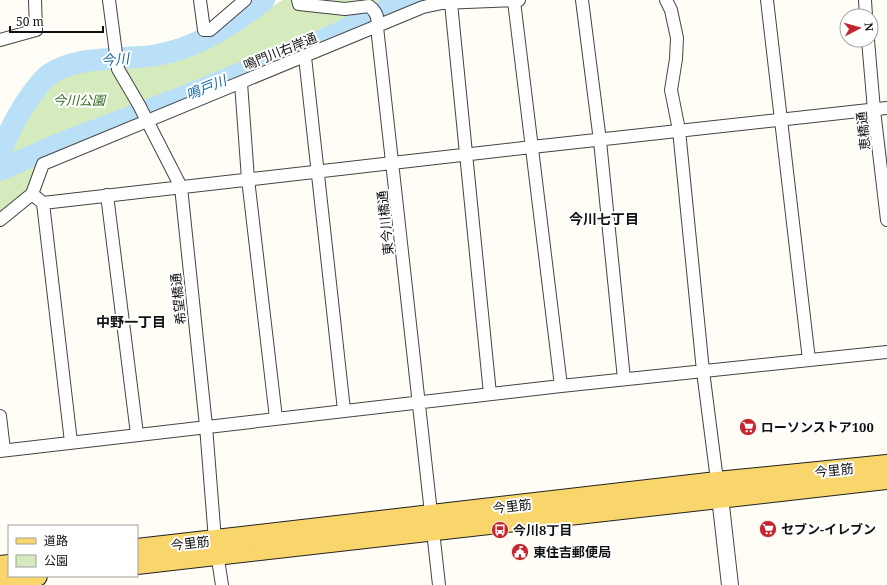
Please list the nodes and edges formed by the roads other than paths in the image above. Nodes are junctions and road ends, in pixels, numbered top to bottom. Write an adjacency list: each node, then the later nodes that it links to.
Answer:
1 (35, 0): 12 (street)
2 (109, 0): 18 (street, 希望橋通)
3 (200, 0): 4 (street)
4 (245, 0)
5 (298, 0): 11 (street, 東今川橋通)
6 (517, 0): 10 (street, 鳴門川右岸通); 22 (street)
7 (582, 0): 21 (street)
8 (666, 0): 20 (street)
9 (767, 0): 19 (street)
10 (451, 3): 11 (street, 鳴門川右岸通); 23 (street)
11 (378, 24): 14 (street, 鳴門川右岸通); 24 (street, 東今川橋通)
12 (0, 40)
13 (869, 48): 17 (street, 恵橋通)
14 (305, 57): 15 (street, 鳴門川右岸通); 25 (street)
15 (241, 82): 18 (street, 鳴門川右岸通); 26 (street)
16 (887, 108): 17 (street)
17 (874, 110): 19 (street); 32 (street, 恵橋通)
18 (146, 119): 27 (street, 希望橋通); 28 (street, 鳴門川右岸通)
19 (781, 120): 20 (street); 34 (street)
20 (679, 130): 21 (street); 35 (street)
21 (600, 141): 22 (street); 36 (street)
22 (532, 147): 23 (street); 37 (street)
23 (465, 156): 24 (street); 38 (street)
24 (392, 163): 25 (street); 39 (street, 東今川橋通)
25 (318, 172): 26 (street); 40 (street)
26 (248, 179): 27 (street); 42 (street)
27 (180, 187): 29 (street); 43 (street, 希望橋通)
28 (32, 194): 30 (street); 31 (street)
29 (107, 195): 30 (street); 44 (street)
30 (43, 203): 45 (street)
31 (0, 220)
32 (887, 220)
33 (887, 352): 34 (street)
34 (809, 360): 35 (street)
35 (703, 371): 36 (street); 49 (street)
36 (624, 380): 37 (street)
37 (561, 386): 38 (street)
38 (490, 394): 39 (street)
39 (418, 402): 40 (street); 50 (street, 東今川橋通)
40 (344, 410): 42 (street)
41 (0, 416): 46 (street)
42 (276, 418): 43 (street)
43 (206, 426): 44 (street); 51 (street, 希望橋通)
44 (137, 434): 45 (street)
45 (71, 442): 46 (street)
46 (2, 450)
47 (887, 465): 49 (main road, 今里筋)
48 (887, 479): 49 (main road, 今里筋)
49 (719, 490): 50 (main road, 今里筋); 58 (street)
50 (432, 522): 51 (main road, 今里筋); 57 (street, 東今川橋通)
51 (216, 547): 52 (main road, 今里筋); 53 (main road, 今里筋); 56 (street, 希望橋通)
52 (138, 550)
53 (138, 564)
54 (28, 577): 55 (main road)
55 (0, 580)
56 (222, 585)
57 (439, 585)
58 (730, 585)

